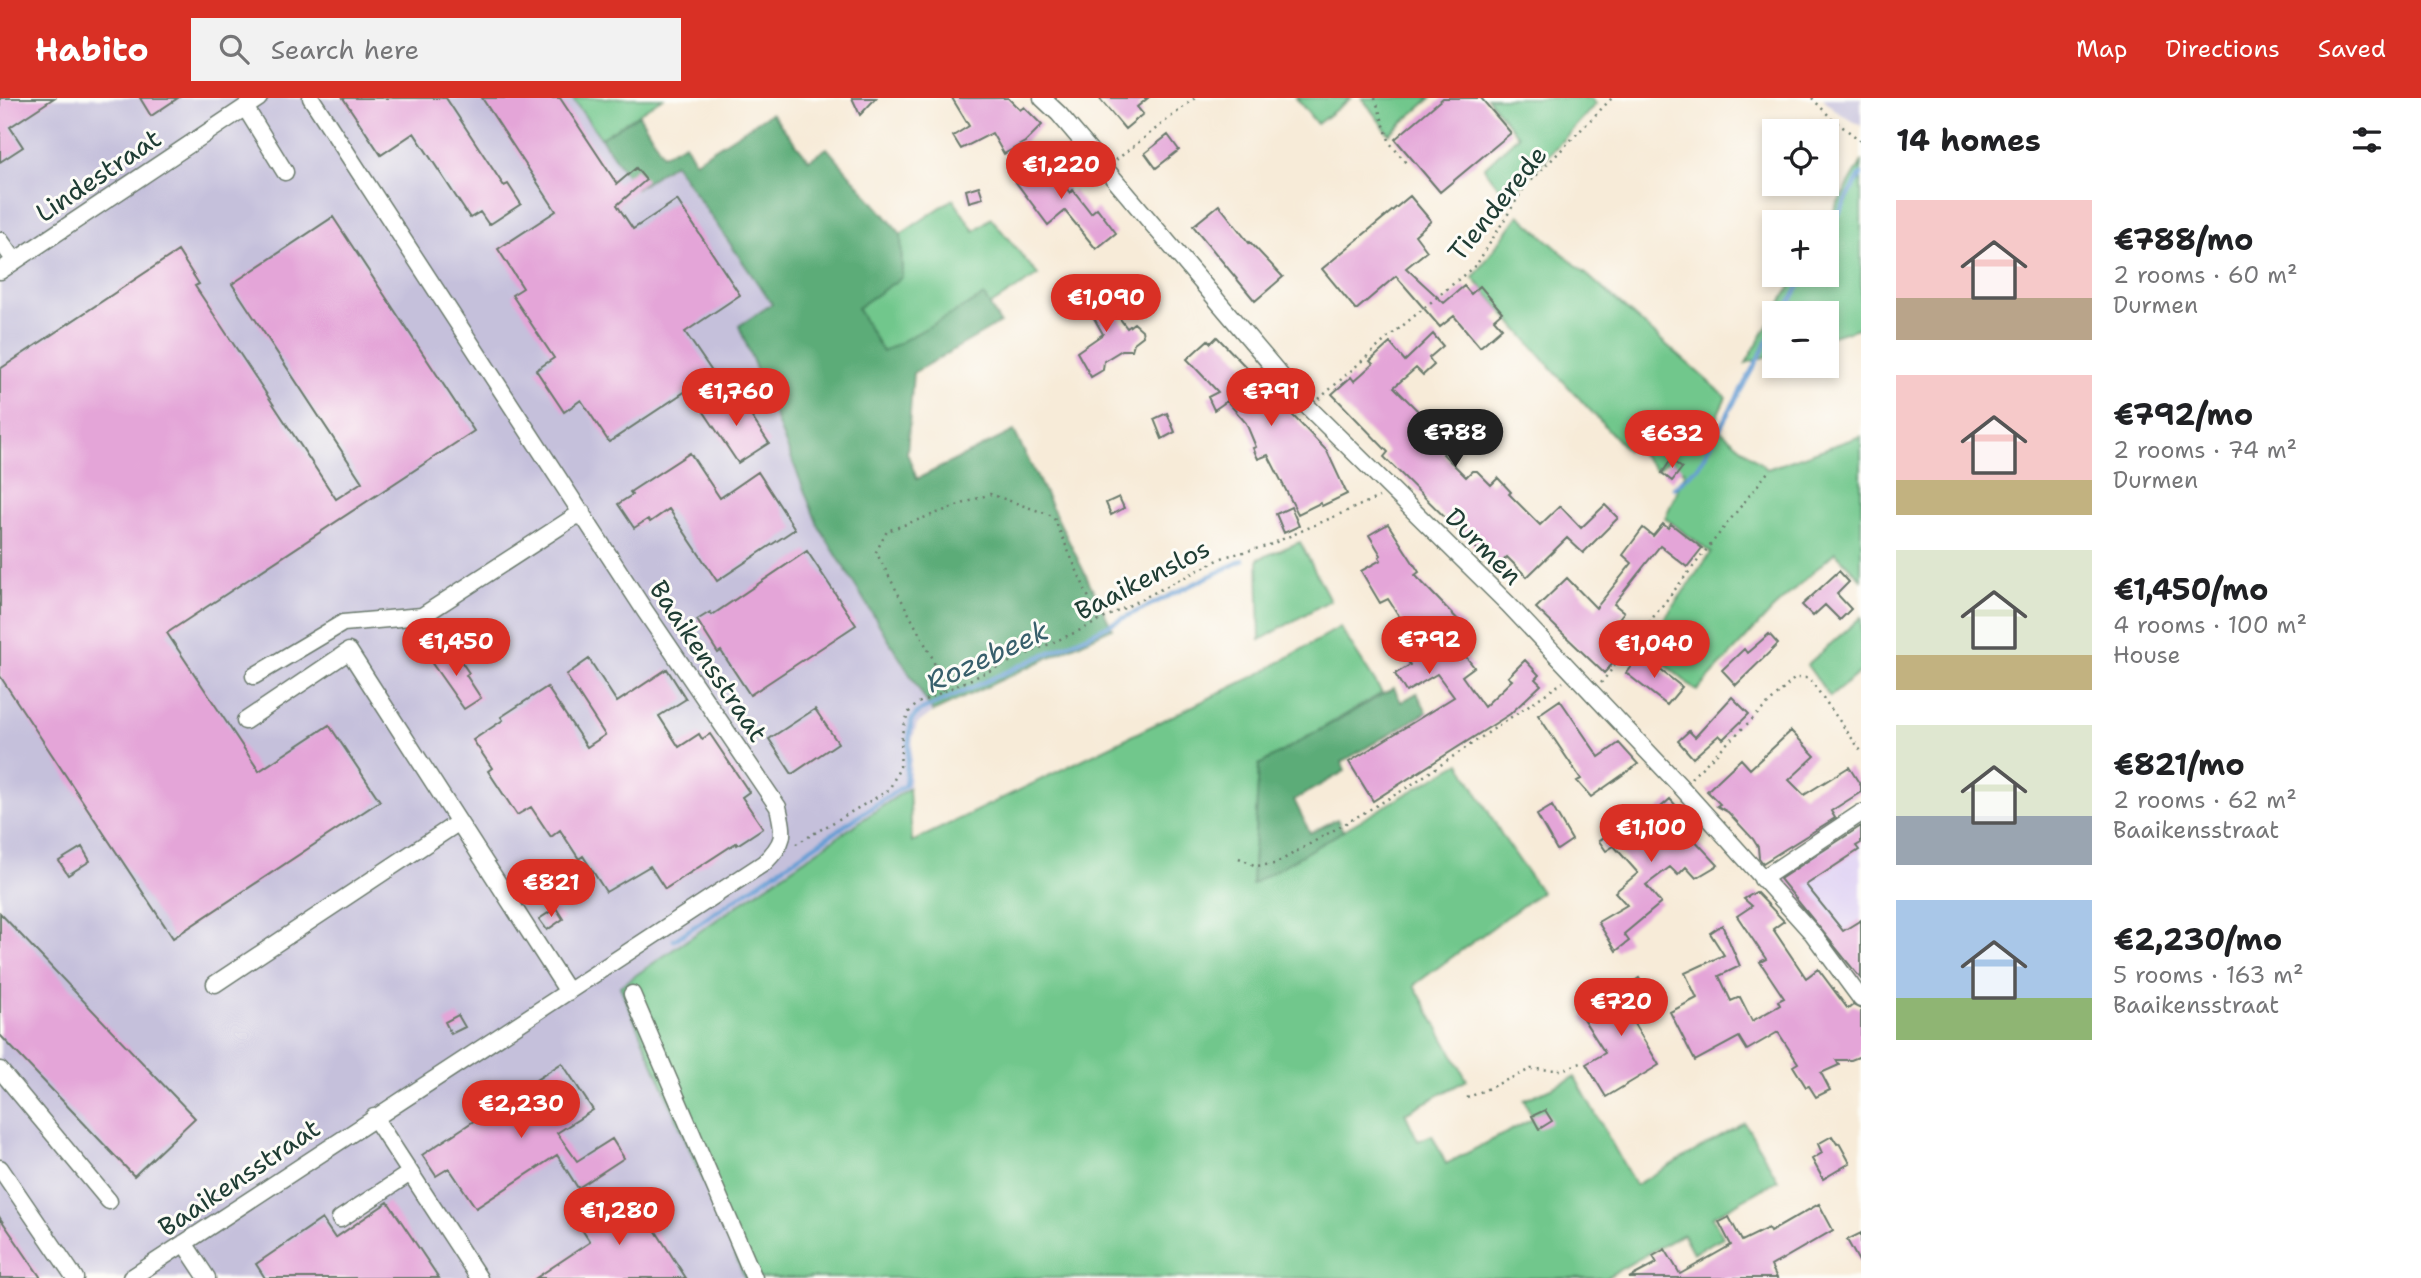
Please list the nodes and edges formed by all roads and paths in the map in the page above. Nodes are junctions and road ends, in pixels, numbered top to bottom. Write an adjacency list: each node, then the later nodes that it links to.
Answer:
1 (259, 98): 8 (street, Lindestraat)
2 (311, 98): 19 (street, Baaikensstraat)
3 (1042, 98): 11 (street, Durmen)
4 (1195, 98): 11 (path)
5 (1375, 98): 10 (path)
6 (1612, 98): 16 (path, Tienderede)
7 (1812, 98): 9 (path)
8 (245, 107): 12 (street); 14 (street, Lindestraat)
9 (1861, 141)
10 (1406, 163)
11 (1105, 169): 16 (street, Durmen)
12 (285, 172)
13 (0, 240): 14 (street)
14 (15, 261): 15 (street, Lindestraat)
15 (0, 271)
16 (1309, 408): 18 (street, Durmen)
17 (1768, 472): 24 (path)
18 (1393, 491): 20 (path, Baaikenslos); 21 (street, Durmen)
19 (582, 512): 22 (street); 30 (street, Baaikensstraat)
20 (1099, 621): 23 (path, Baaikenslos); 23 (path)
21 (1574, 674): 24 (street, Durmen); 31 (path)
22 (254, 676)
23 (942, 692): 30 (path, Baaikenslos)
24 (1593, 694): 27 (street, Durmen)
25 (245, 721): 29 (street)
26 (1861, 751): 27 (path)
27 (1681, 788): 32 (street, Durmen)
28 (1861, 813): 32 (street)
29 (459, 822): 33 (street); 34 (street)
30 (780, 847): 34 (street, Baaikensstraat)
31 (1239, 858)
32 (1762, 879): 36 (street, Durmen)
33 (215, 984)
34 (568, 992): 40 (street, Baaikensstraat)
35 (632, 994): 50 (street)
36 (1861, 999)
37 (1584, 1062): 39 (path)
38 (0, 1070): 43 (street)
39 (1467, 1098)
40 (374, 1117): 42 (street); 45 (street, Baaikensstraat)
41 (0, 1168): 46 (street)
42 (410, 1173): 44 (street); 49 (street)
43 (109, 1201)
44 (340, 1219)
45 (184, 1243): 47 (street, Baaikensstraat); 48 (street)
46 (75, 1278)
47 (131, 1278)
48 (207, 1278)
49 (479, 1278)
50 (754, 1278)

